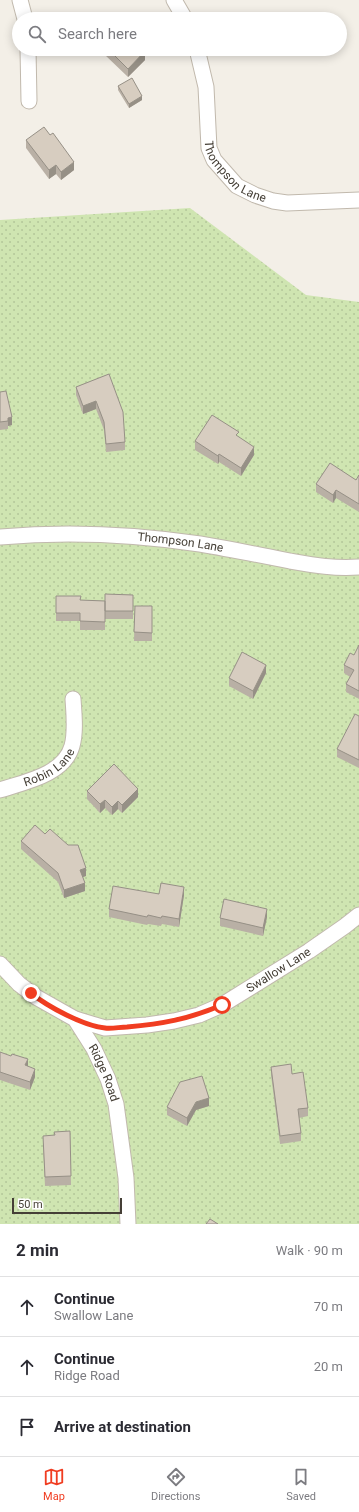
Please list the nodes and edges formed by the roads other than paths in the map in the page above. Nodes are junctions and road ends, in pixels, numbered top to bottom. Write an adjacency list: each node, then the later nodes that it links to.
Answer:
1 (20, 0): 3 (street)
2 (174, 0): 4 (street)
3 (23, 12)
4 (181, 12)
5 (28, 56): 7 (street)
6 (199, 56): 8 (street, Thompson Lane)
7 (29, 101)
8 (359, 200)
9 (0, 537): 10 (street, Thompson Lane)
10 (359, 567)
11 (73, 700): 12 (street, Robin Lane)
12 (0, 790)
13 (359, 915): 15 (street, Swallow Lane)
14 (0, 964): 15 (street, Ridge Road)
15 (75, 1019): 16 (street, Ridge Road)
16 (128, 1224)

